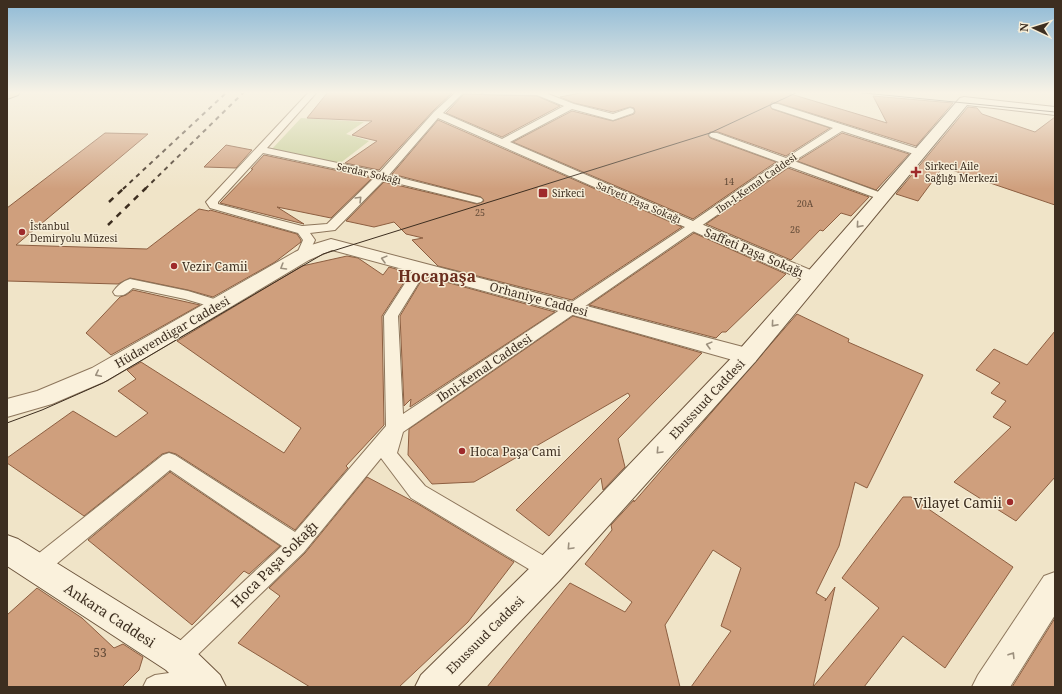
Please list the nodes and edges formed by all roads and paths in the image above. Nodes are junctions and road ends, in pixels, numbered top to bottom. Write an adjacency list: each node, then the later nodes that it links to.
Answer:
1 (283, 124): 10 (street)
2 (428, 124): 13 (street)
3 (462, 124): 9 (street, Safveti Paşa Sokağı)
4 (537, 124): 9 (street)
5 (830, 124): 7 (street)
6 (944, 124): 11 (main road, Ebussuud Caddesi)
7 (841, 128): 11 (street); 12 (street, Ibn-I-Kemal Caddesi)
8 (714, 135): 12 (street)
9 (504, 142): 16 (street, Safveti Paşa Sokağı)
10 (260, 149): 13 (street, Serdar Sokağı); 17 (street, Orhaniye Caddesi)
11 (921, 153): 14 (main road, Ebussuud Caddesi)
12 (786, 162): 14 (street); 16 (street, Ibn-I-Kemal Caddesi)
13 (382, 176): 15 (street, Serdar Sokağı); 18 (street, one-way to 13)
14 (883, 197): 21 (main road, Ebussuud Caddesi, one-way to 21)
15 (477, 200)
16 (694, 226): 21 (street, Saffeti Paşa Sokağı); 24 (street, Ibn-I-Kemal Caddesi)
17 (302, 230): 18 (street, Orhaniye Caddesi); 19 (street)
18 (331, 235): 19 (main road, Hüdavendigar Caddesi); 20 (main road, Orhaniye Caddesi, one-way to 18)
19 (302, 256): 23 (main road, Hüdavendigar Caddesi, one-way to 23)
20 (421, 269): 24 (main road, Orhaniye Caddesi); 27 (street)
21 (814, 278): 25 (main road, Ebussuud Caddesi, one-way to 25)
22 (120, 292): 23 (street)
23 (219, 305): 26 (main road, Hüdavendigar Caddesi, one-way to 26)
24 (573, 308): 25 (main road, Orhaniye Caddesi, one-way to 24); 27 (street, Ibni-Kemal Caddesi)
25 (747, 356): 31 (main road, Ebussuud Caddesi, one-way to 31)
26 (7, 408)
27 (395, 428): 28 (street, Hoca Paşa Sokağı); 31 (street)
28 (297, 545): 30 (street); 33 (street, Hoca Paşa Sokağı)
29 (8, 552): 30 (main road, Ankara Caddesi)
30 (36, 568): 33 (main road, Ankara Caddesi)
31 (549, 570): 36 (main road, Ebussuud Caddesi)
32 (1055, 587): 37 (main road, one-way to 32)
33 (178, 658): 34 (main road, Ankara Caddesi)
34 (206, 685): 35 (street)
35 (155, 687)
36 (433, 687)
37 (990, 687)

